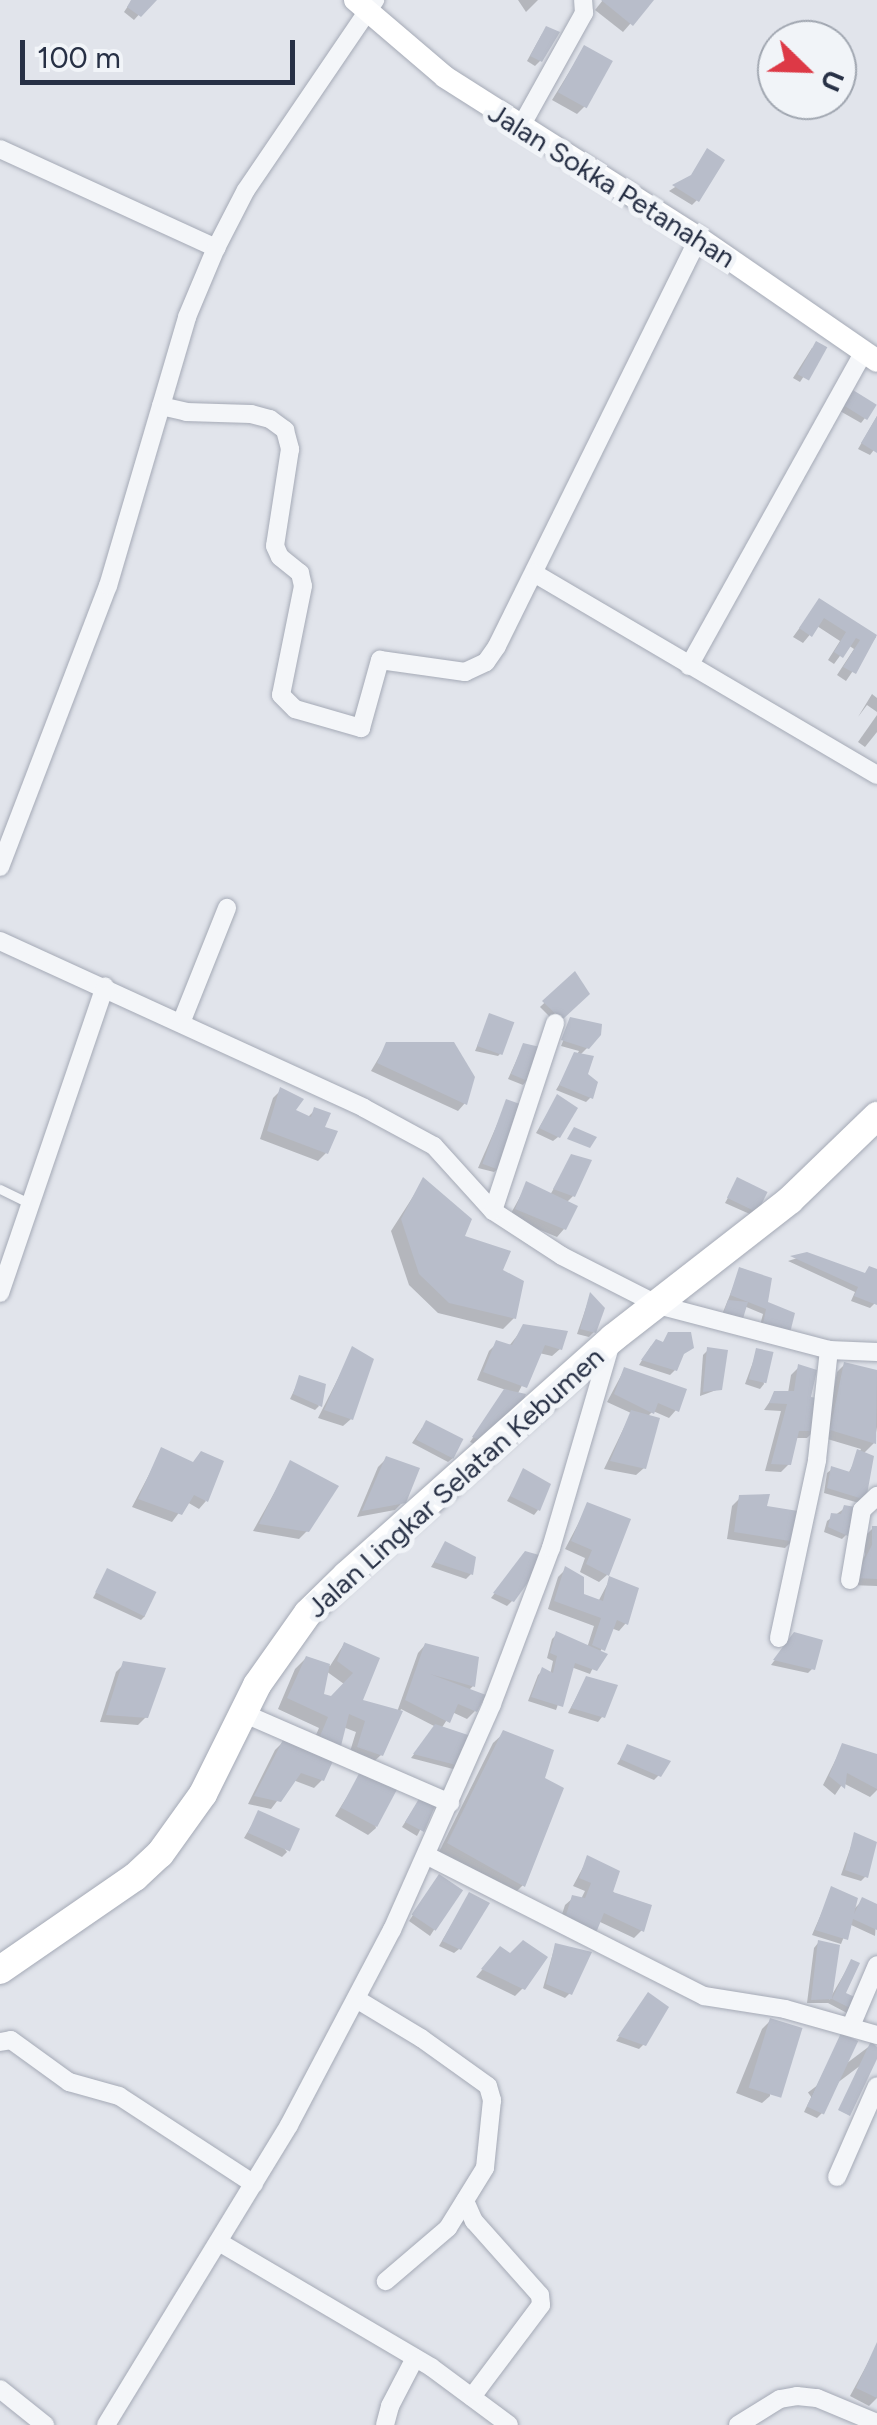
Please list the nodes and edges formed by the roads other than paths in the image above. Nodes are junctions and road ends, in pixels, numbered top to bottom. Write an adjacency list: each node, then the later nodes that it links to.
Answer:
1 (583, 0): 3 (street)
2 (365, 4): 3 (main road, Jalan Sokka Petanahan); 6 (street)
3 (520, 128): 5 (main road, Jalan Sokka Petanahan)
4 (0, 148): 6 (street)
5 (700, 238): 7 (main road, Jalan Sokka Petanahan); 9 (street)
6 (216, 248): 8 (street)
7 (870, 356): 10 (street)
8 (161, 406): 9 (street); 12 (street)
9 (534, 573): 10 (street)
10 (689, 666): 11 (street)
11 (877, 775)
12 (0, 867)
13 (227, 908): 16 (street)
14 (0, 941): 15 (street)
15 (105, 988): 16 (street); 20 (street)
16 (181, 1023): 21 (street)
17 (555, 1023): 21 (street)
18 (877, 1116): 23 (highway, Jalan Lingkar Selatan Kebumen)
19 (0, 1189): 20 (lane)
20 (31, 1204): 22 (street)
21 (493, 1211): 23 (street)
22 (0, 1292)
23 (658, 1305): 24 (highway, Jalan Lingkar Selatan Kebumen); 25 (street)
24 (613, 1338): 30 (highway, Jalan Lingkar Selatan Kebumen); 31 (street)
25 (829, 1350): 26 (street); 29 (street)
26 (877, 1352)
27 (877, 1496): 28 (street)
28 (850, 1580)
29 (779, 1638)
30 (243, 1713): 31 (street); 34 (highway, Jalan Lingkar Selatan Kebumen)
31 (450, 1802): 32 (street)
32 (426, 1855): 35 (street); 36 (street)
33 (877, 1965): 36 (street)
34 (0, 1970)
35 (358, 2000): 41 (street); 42 (street)
36 (850, 2026): 37 (street)
37 (877, 2035)
38 (0, 2042): 41 (street)
39 (877, 2086): 40 (street)
40 (837, 2177)
41 (254, 2184): 43 (street)
42 (465, 2201): 44 (street); 47 (street)
43 (220, 2242): 45 (street); 50 (street)
44 (386, 2281)
45 (414, 2358): 47 (street); 51 (street)
46 (0, 2389): 49 (street)
47 (472, 2397): 52 (street)
48 (877, 2422): 53 (street)
49 (44, 2425)
50 (106, 2425)
51 (385, 2425)
52 (509, 2425)
53 (738, 2425)

